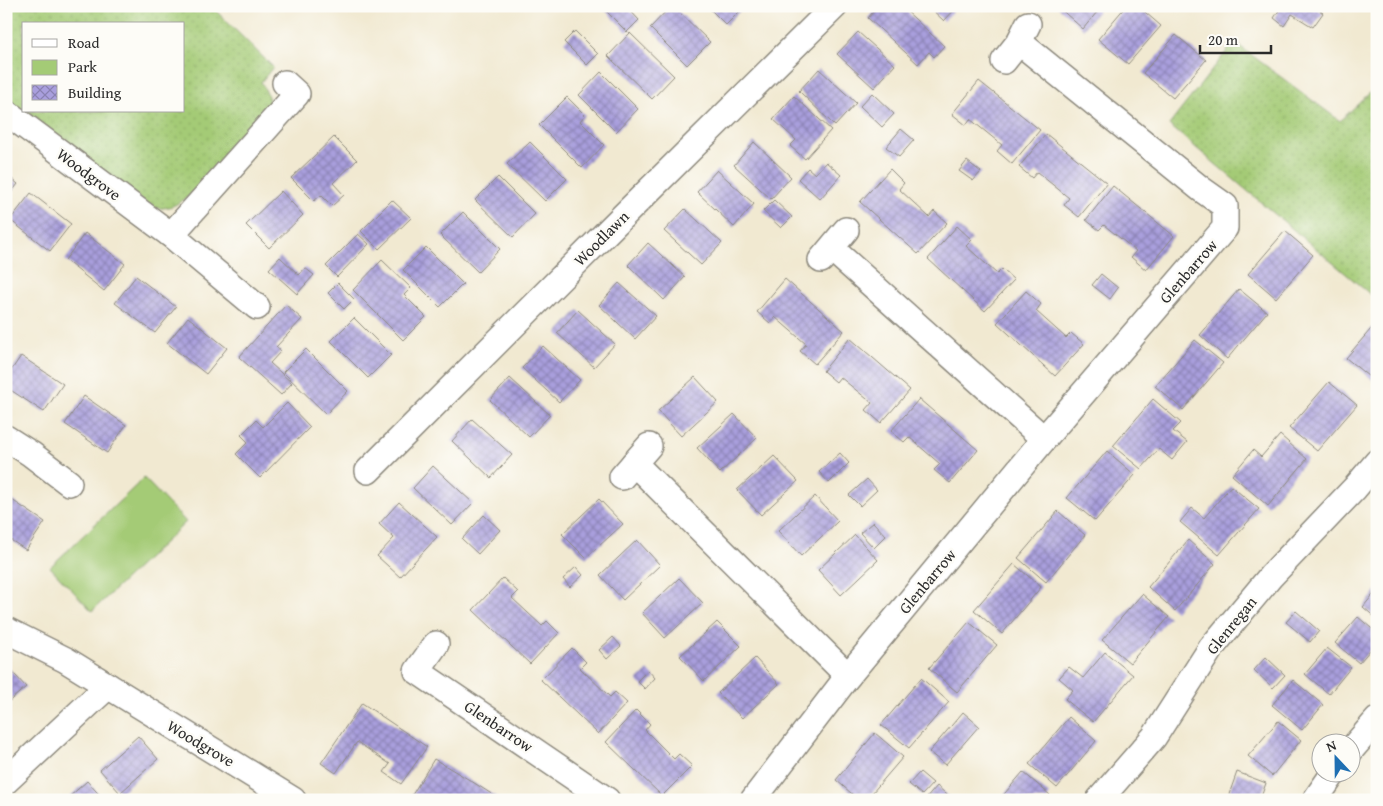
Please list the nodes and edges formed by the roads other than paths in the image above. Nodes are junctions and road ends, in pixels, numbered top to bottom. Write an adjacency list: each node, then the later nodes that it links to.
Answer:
1 (835, 6): 12 (street, Woodlawn)
2 (1017, 42): 9 (street, Glenbarrow)
3 (285, 83): 5 (street)
4 (6, 112): 5 (street, Woodgrove)
5 (171, 235): 7 (street, Woodgrove)
6 (833, 247): 9 (street)
7 (257, 307)
8 (6, 438): 13 (street)
9 (1044, 439): 16 (street, Glenbarrow)
10 (635, 462): 16 (street)
11 (1377, 462): 25 (street, Glenregan)
12 (368, 471)
13 (70, 483)
14 (6, 630): 17 (street, Woodgrove)
15 (436, 644): 23 (street, Glenbarrow)
16 (848, 676): 24 (street, Glenbarrow)
17 (108, 686): 20 (street); 22 (street, Woodgrove)
18 (1377, 720): 19 (street)
19 (1360, 740)
20 (6, 781)
21 (1326, 784): 26 (street)
22 (292, 800)
23 (607, 800)
24 (753, 800)
25 (1099, 800)
26 (1315, 800)

